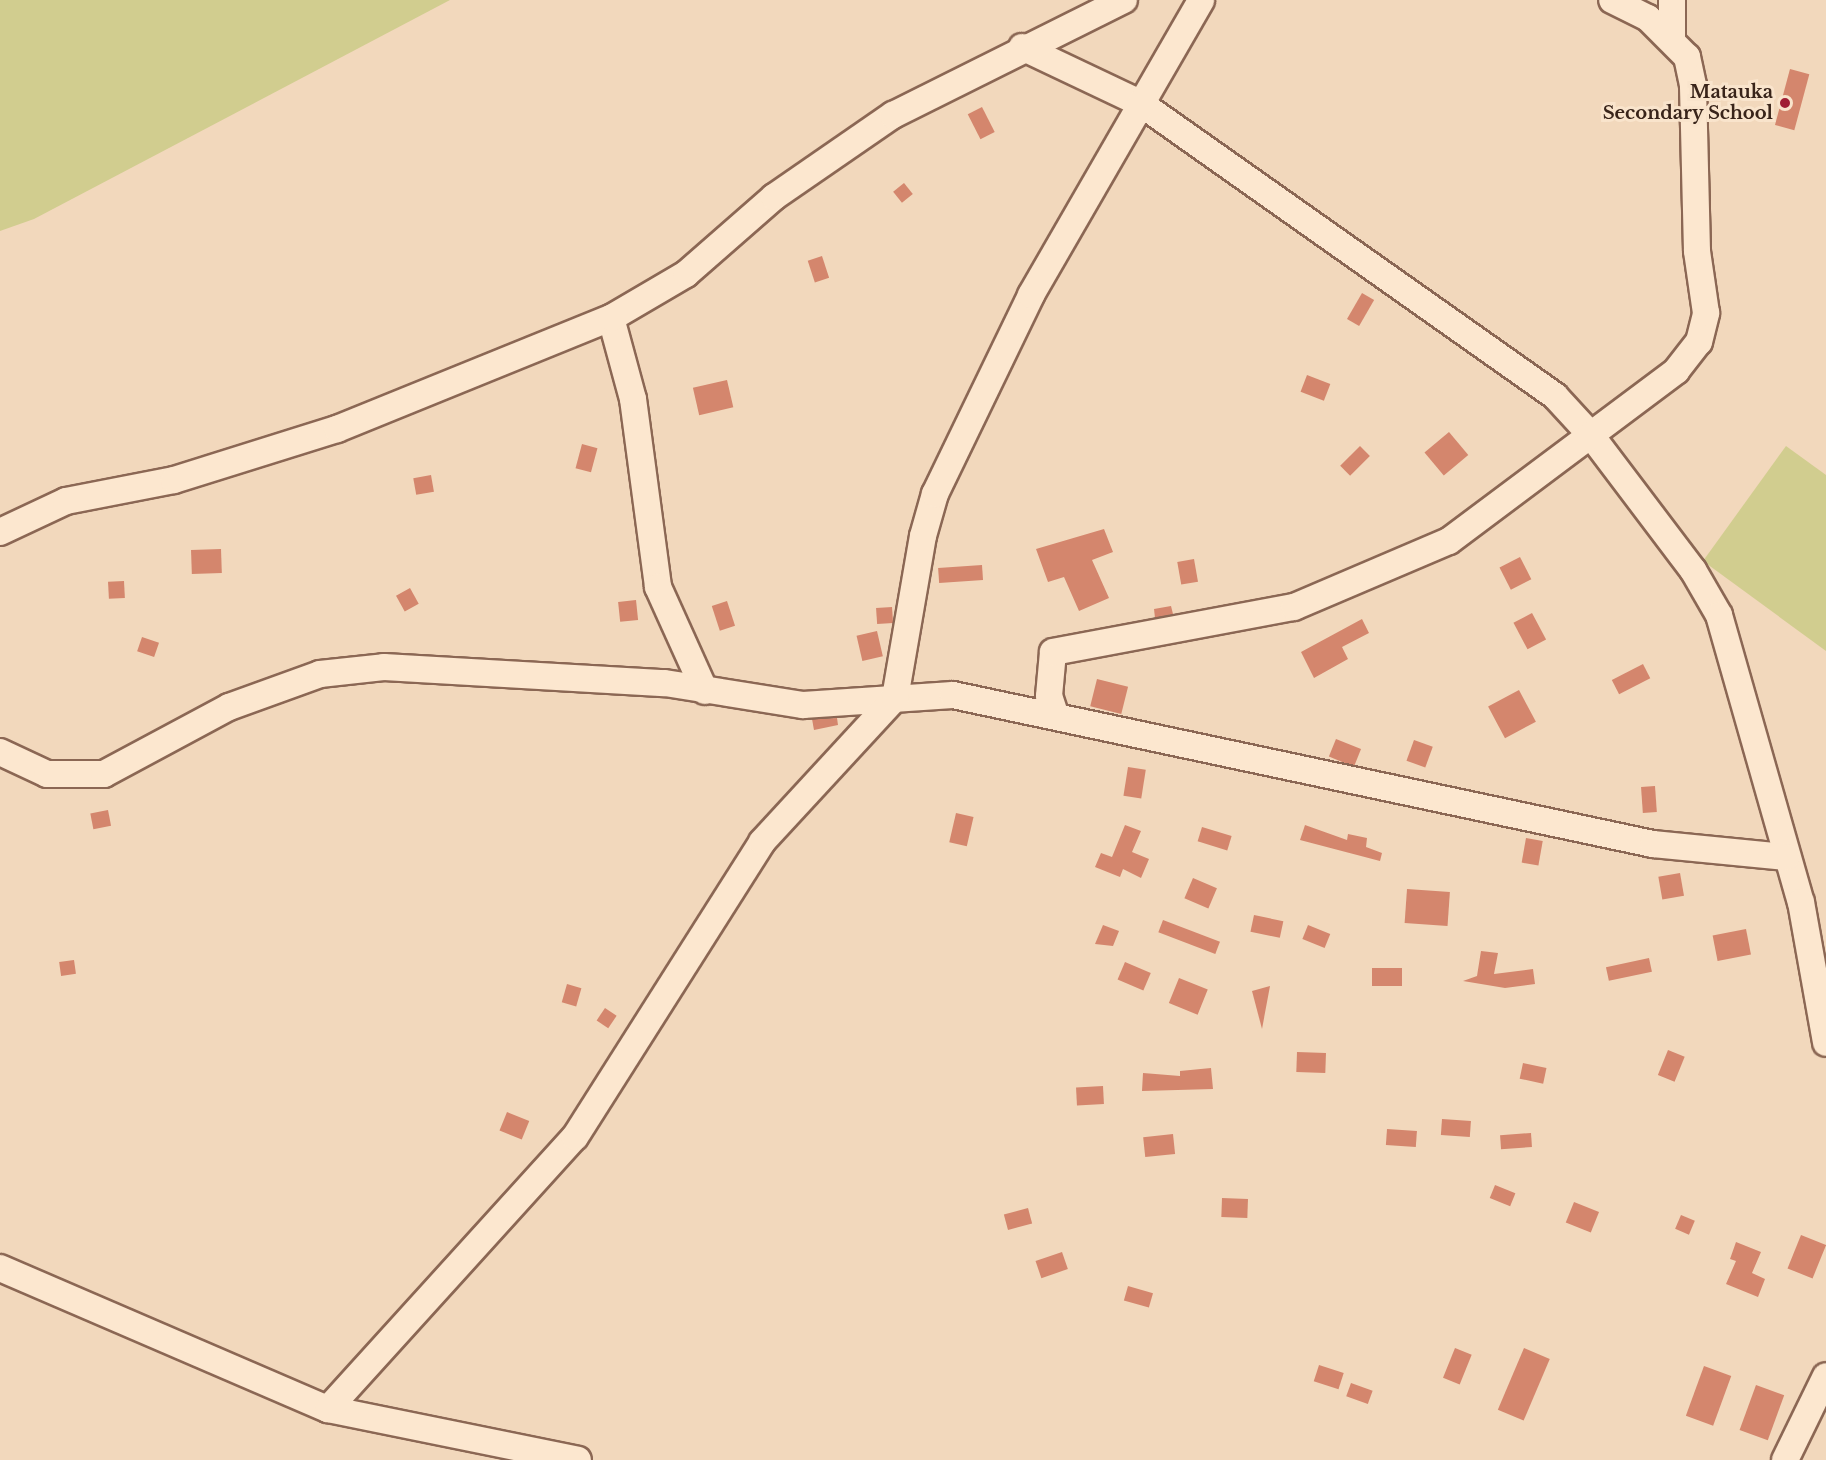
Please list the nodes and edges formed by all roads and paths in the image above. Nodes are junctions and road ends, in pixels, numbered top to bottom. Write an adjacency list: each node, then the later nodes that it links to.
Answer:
1 (1124, 0): 6 (street)
2 (1201, 0): 7 (street)
3 (1612, 0): 5 (street)
4 (1672, 0): 5 (street)
5 (1672, 37): 9 (street)
6 (1022, 47): 7 (street); 8 (street)
7 (1140, 103): 9 (street); 12 (street)
8 (611, 318): 10 (street); 11 (street)
9 (1590, 434): 13 (street); 15 (street)
10 (0, 532)
11 (705, 691): 12 (street); 14 (street)
12 (895, 698): 13 (street); 19 (street)
13 (1055, 714): 15 (street)
14 (0, 752)
15 (1786, 857): 16 (street)
16 (1826, 1042)
17 (0, 1268): 19 (street)
18 (1826, 1376): 21 (street)
19 (328, 1409): 20 (street)
20 (578, 1460)
21 (1785, 1460)

